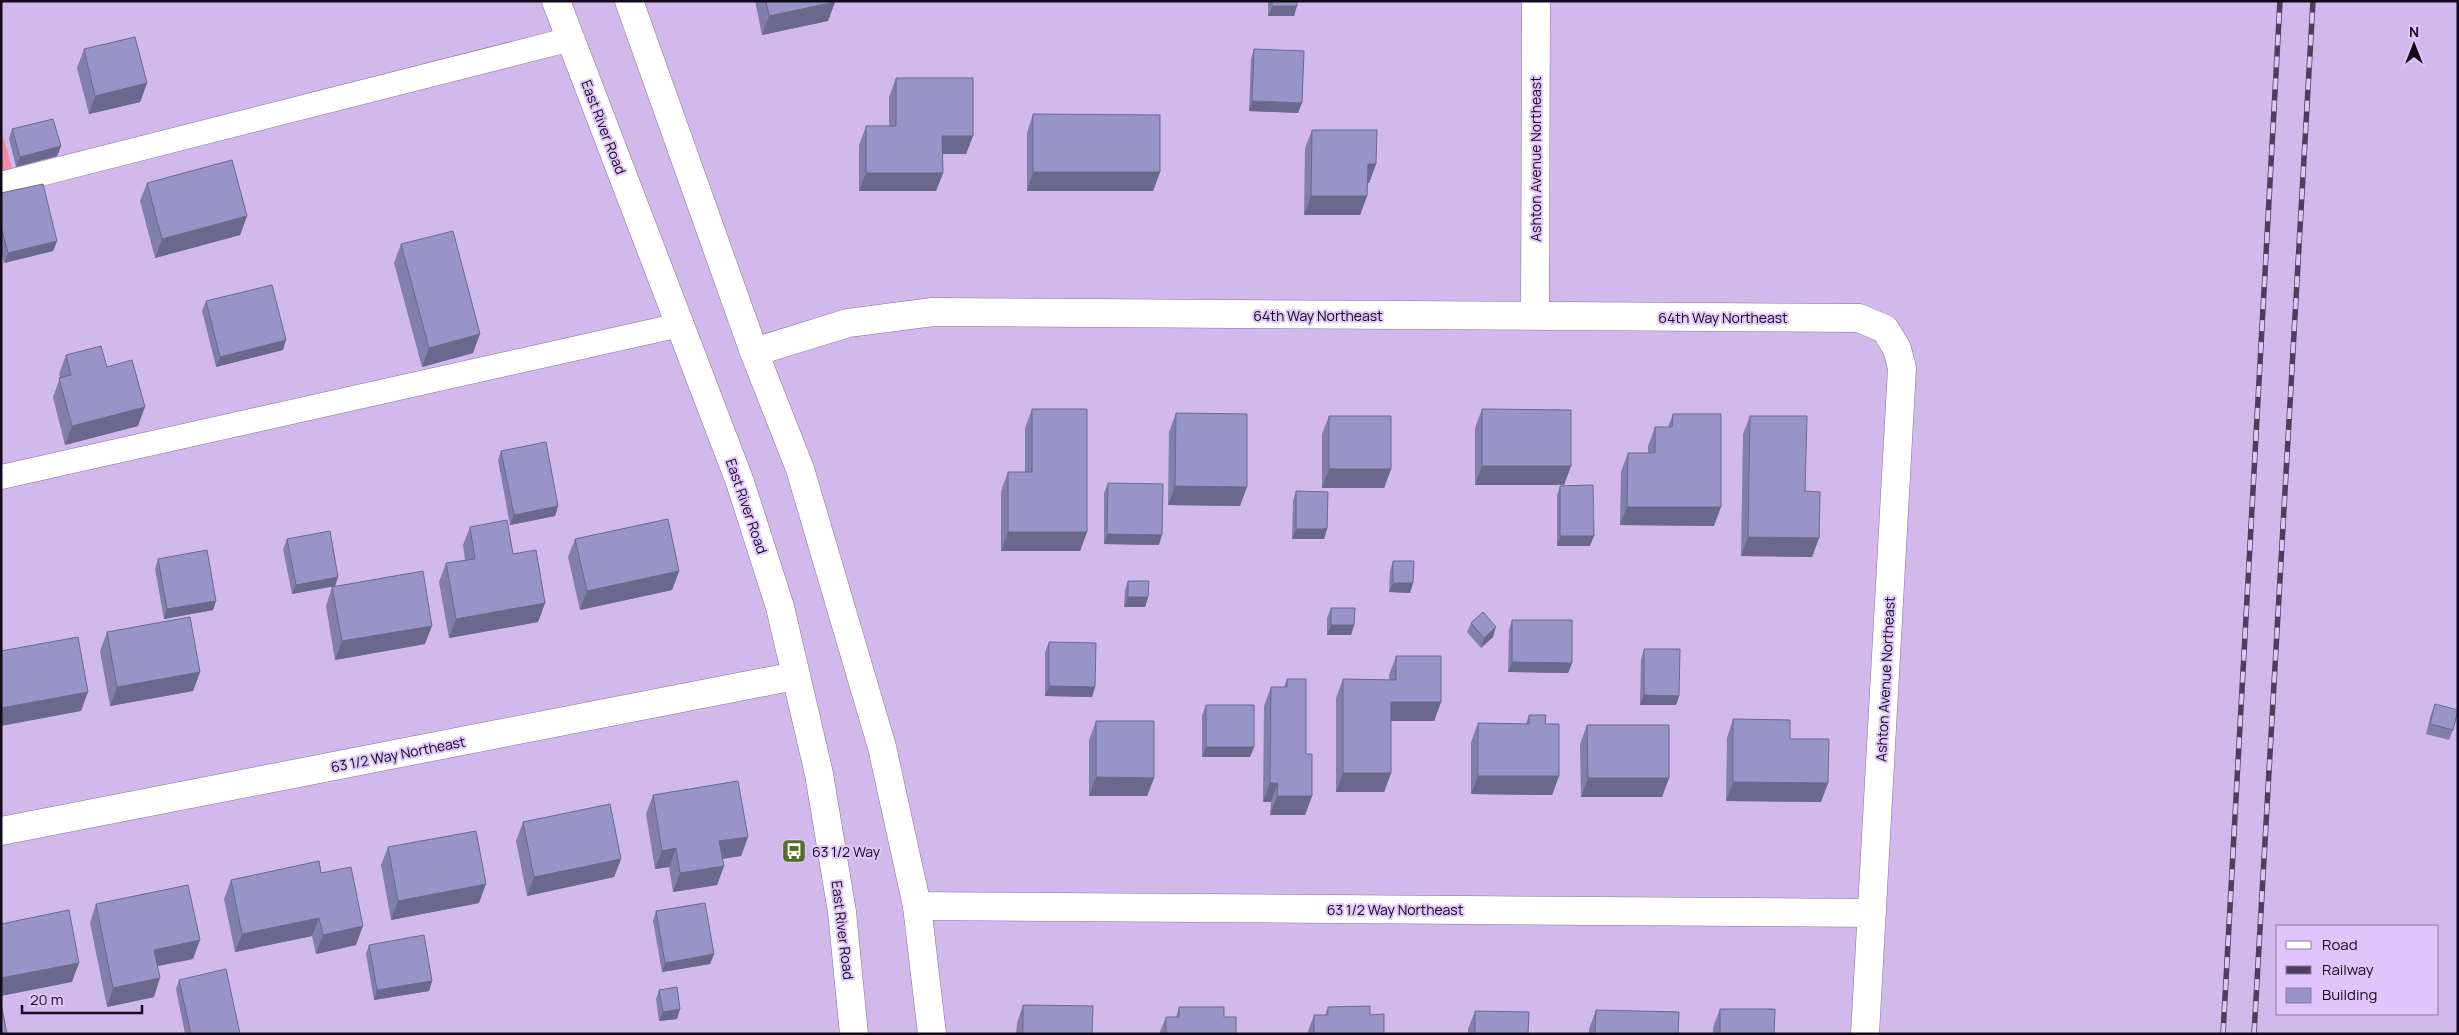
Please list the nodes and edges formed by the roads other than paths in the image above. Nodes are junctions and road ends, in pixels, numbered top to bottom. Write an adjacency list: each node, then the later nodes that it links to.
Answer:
1 (556, 1): 4 (street, East River Road)
2 (629, 1): 9 (street)
3 (1536, 1): 6 (street, Ashton Avenue Northeast)
4 (571, 39): 5 (lane); 7 (street, East River Road)
5 (1, 184)
6 (1535, 316): 8 (street, 64th Way Northeast); 9 (street, 64th Way Northeast)
7 (680, 325): 10 (lane); 11 (street, East River Road)
8 (1885, 329): 14 (street, Ashton Avenue Northeast)
9 (754, 352): 13 (street)
10 (1, 477)
11 (795, 676): 12 (street, 63 1/2 Way Northeast); 15 (street, East River Road)
12 (1, 831)
13 (917, 906): 14 (street, 63 1/2 Way Northeast); 16 (street)
14 (1872, 913): 17 (street, Ashton Avenue Northeast)
15 (854, 1034)
16 (932, 1034)
17 (1866, 1034)

